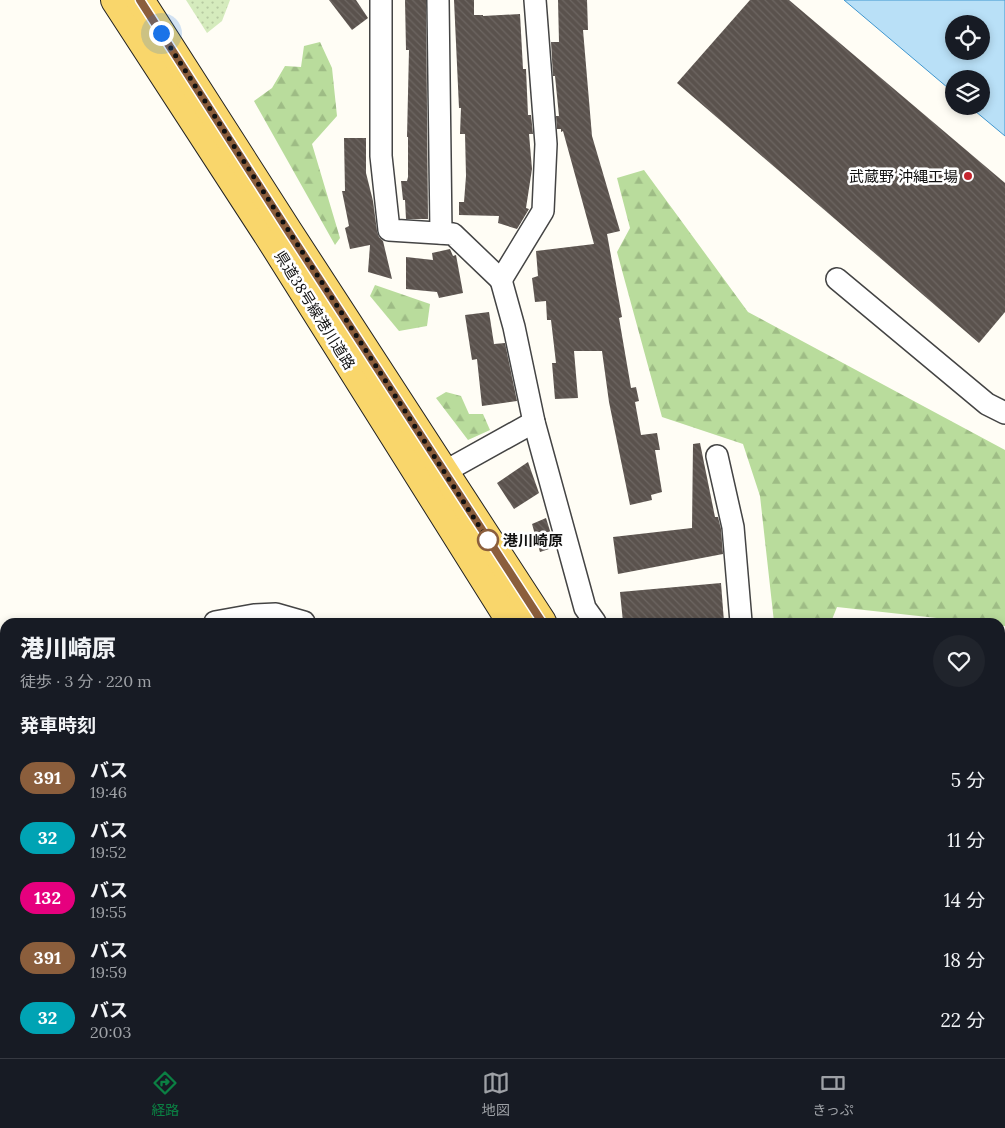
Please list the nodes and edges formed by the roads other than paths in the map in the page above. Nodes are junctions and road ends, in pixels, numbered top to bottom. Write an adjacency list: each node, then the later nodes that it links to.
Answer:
1 (115, 0): 15 (main road, 県道38号線港川道路)
2 (140, 0): 12 (main road, 県道38号線港川道路)
3 (438, 0): 6 (street)
4 (534, 0): 8 (street)
5 (379, 3): 6 (street)
6 (442, 234): 8 (street)
7 (837, 279): 9 (street)
8 (501, 280): 10 (street)
9 (1005, 413)
10 (534, 422): 12 (street); 17 (street)
11 (717, 456): 18 (street)
12 (444, 472): 16 (main road, 県道38号線港川道路)
13 (234, 618): 14 (street)
14 (290, 618)
15 (508, 618)
16 (539, 618)
17 (592, 618)
18 (741, 618)

